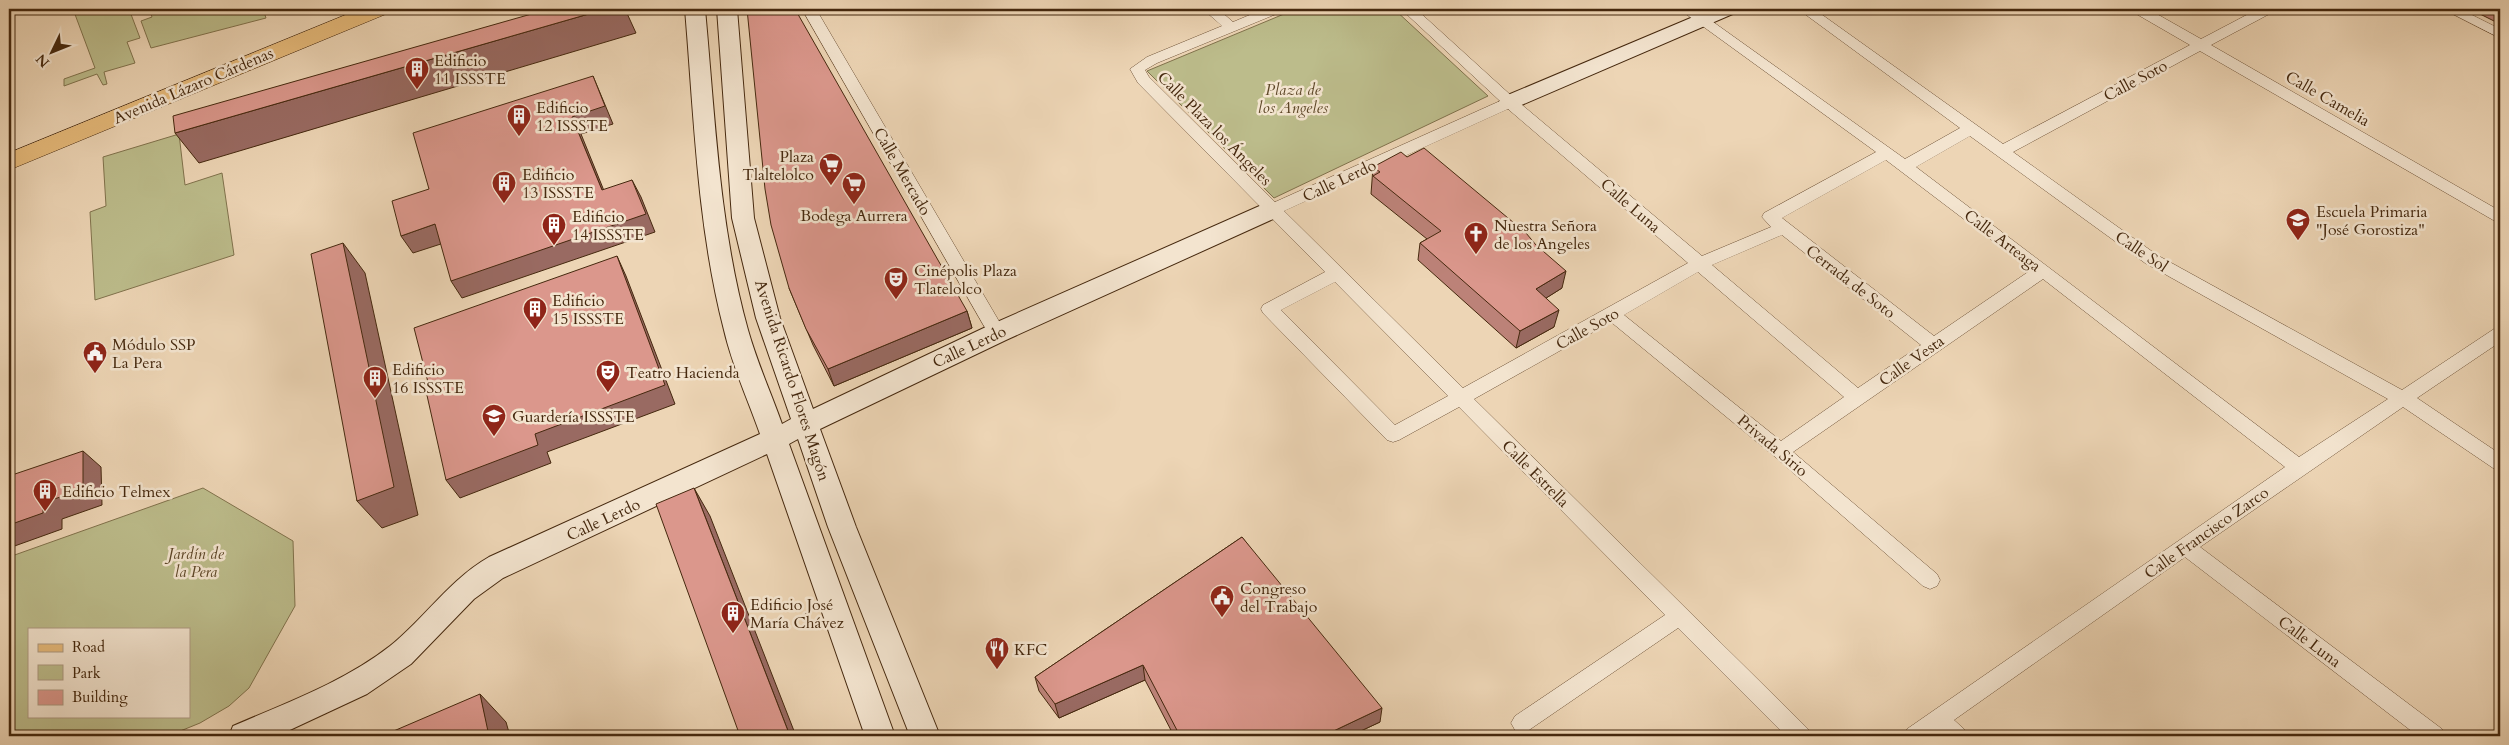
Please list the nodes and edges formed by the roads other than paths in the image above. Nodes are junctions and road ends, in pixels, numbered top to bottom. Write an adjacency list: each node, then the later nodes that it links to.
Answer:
1 (378, 9): 21 (main road, Avenida Lázaro Cárdenas)
2 (695, 9): 37 (main road, Avenida Ricardo Flores Magón)
3 (727, 9): 36 (main road, Avenida Ricardo Flores Magón)
4 (810, 9): 30 (street, Calle Mercado)
5 (1210, 9): 14 (street)
6 (1276, 9): 14 (street, Calle Plaza los Ángeles)
7 (1408, 9): 17 (street, Calle Luna)
8 (1728, 9): 13 (main road, Calle Lerdo)
9 (1804, 9): 18 (street, Calle Sol)
10 (2138, 9): 16 (street, Calle Camelia)
11 (2268, 9): 16 (street, Calle Soto)
12 (2450, 9): 15 (street)
13 (1694, 14): 17 (main road, Calle Lerdo); 20 (street, Calle Arteaga)
14 (1232, 27): 23 (street, Calle Plaza los Ángeles)
15 (2500, 34)
16 (2200, 45): 19 (street, Calle Soto); 24 (street, Calle Camelia)
17 (1510, 102): 23 (street, Calle Lerdo); 26 (street, Calle Luna)
18 (1970, 129): 19 (street, Calle Sol); 22 (street)
19 (2002, 151): 35 (street, Calle Sol)
20 (1887, 152): 22 (street, Calle Arteaga); 25 (street, Calle Soto)
21 (9, 162)
22 (1905, 166): 27 (street, Calle Arteaga)
23 (1272, 210): 28 (street, Calle Estrella); 30 (main road, Calle Lerdo)
24 (2500, 218)
25 (1777, 222): 26 (street, Calle Soto); 32 (street, Cerrada de Soto)
26 (1699, 264): 29 (street, Calle Soto); 34 (street, Calle Luna)
27 (2043, 270): 32 (street, Calle Vesta); 40 (street, Calle Arteaga)
28 (1336, 274): 33 (street, Calle Estrella); 33 (street, Calle Soto)
29 (1612, 314): 33 (street, Calle Soto); 38 (street, Privada Sirio)
30 (997, 333): 36 (main road, Calle Lerdo)
31 (2500, 334): 35 (street, Calle Francisco Zarco)
32 (1933, 345): 34 (street, Calle Vesta)
33 (1461, 398): 43 (street, Calle Estrella)
34 (1857, 398): 38 (street, Calle Vesta)
35 (2404, 399): 39 (street, Calle Sol); 40 (street, Calle Francisco Zarco)
36 (804, 422): 37 (main road, Calle Lerdo); 48 (main road, Avenida Ricardo Flores Magón)
37 (775, 437): 46 (main road, Calle Lerdo); 47 (main road, Avenida Ricardo Flores Magón)
38 (1780, 450): 42 (street, Privada Sirio)
39 (2500, 463)
40 (2299, 467): 41 (street, Calle Francisco Zarco)
41 (2185, 546): 44 (street, Calle Francisco Zarco); 52 (street, Calle Luna)
42 (1930, 580)
43 (1680, 616): 45 (street); 49 (street, Calle Estrella)
44 (1939, 720): 50 (street, Calle Francisco Zarco); 51 (street)
45 (1522, 723)
46 (244, 736)
47 (880, 736)
48 (925, 736)
49 (1800, 736)
50 (1915, 736)
51 (1956, 736)
52 (2434, 736)

